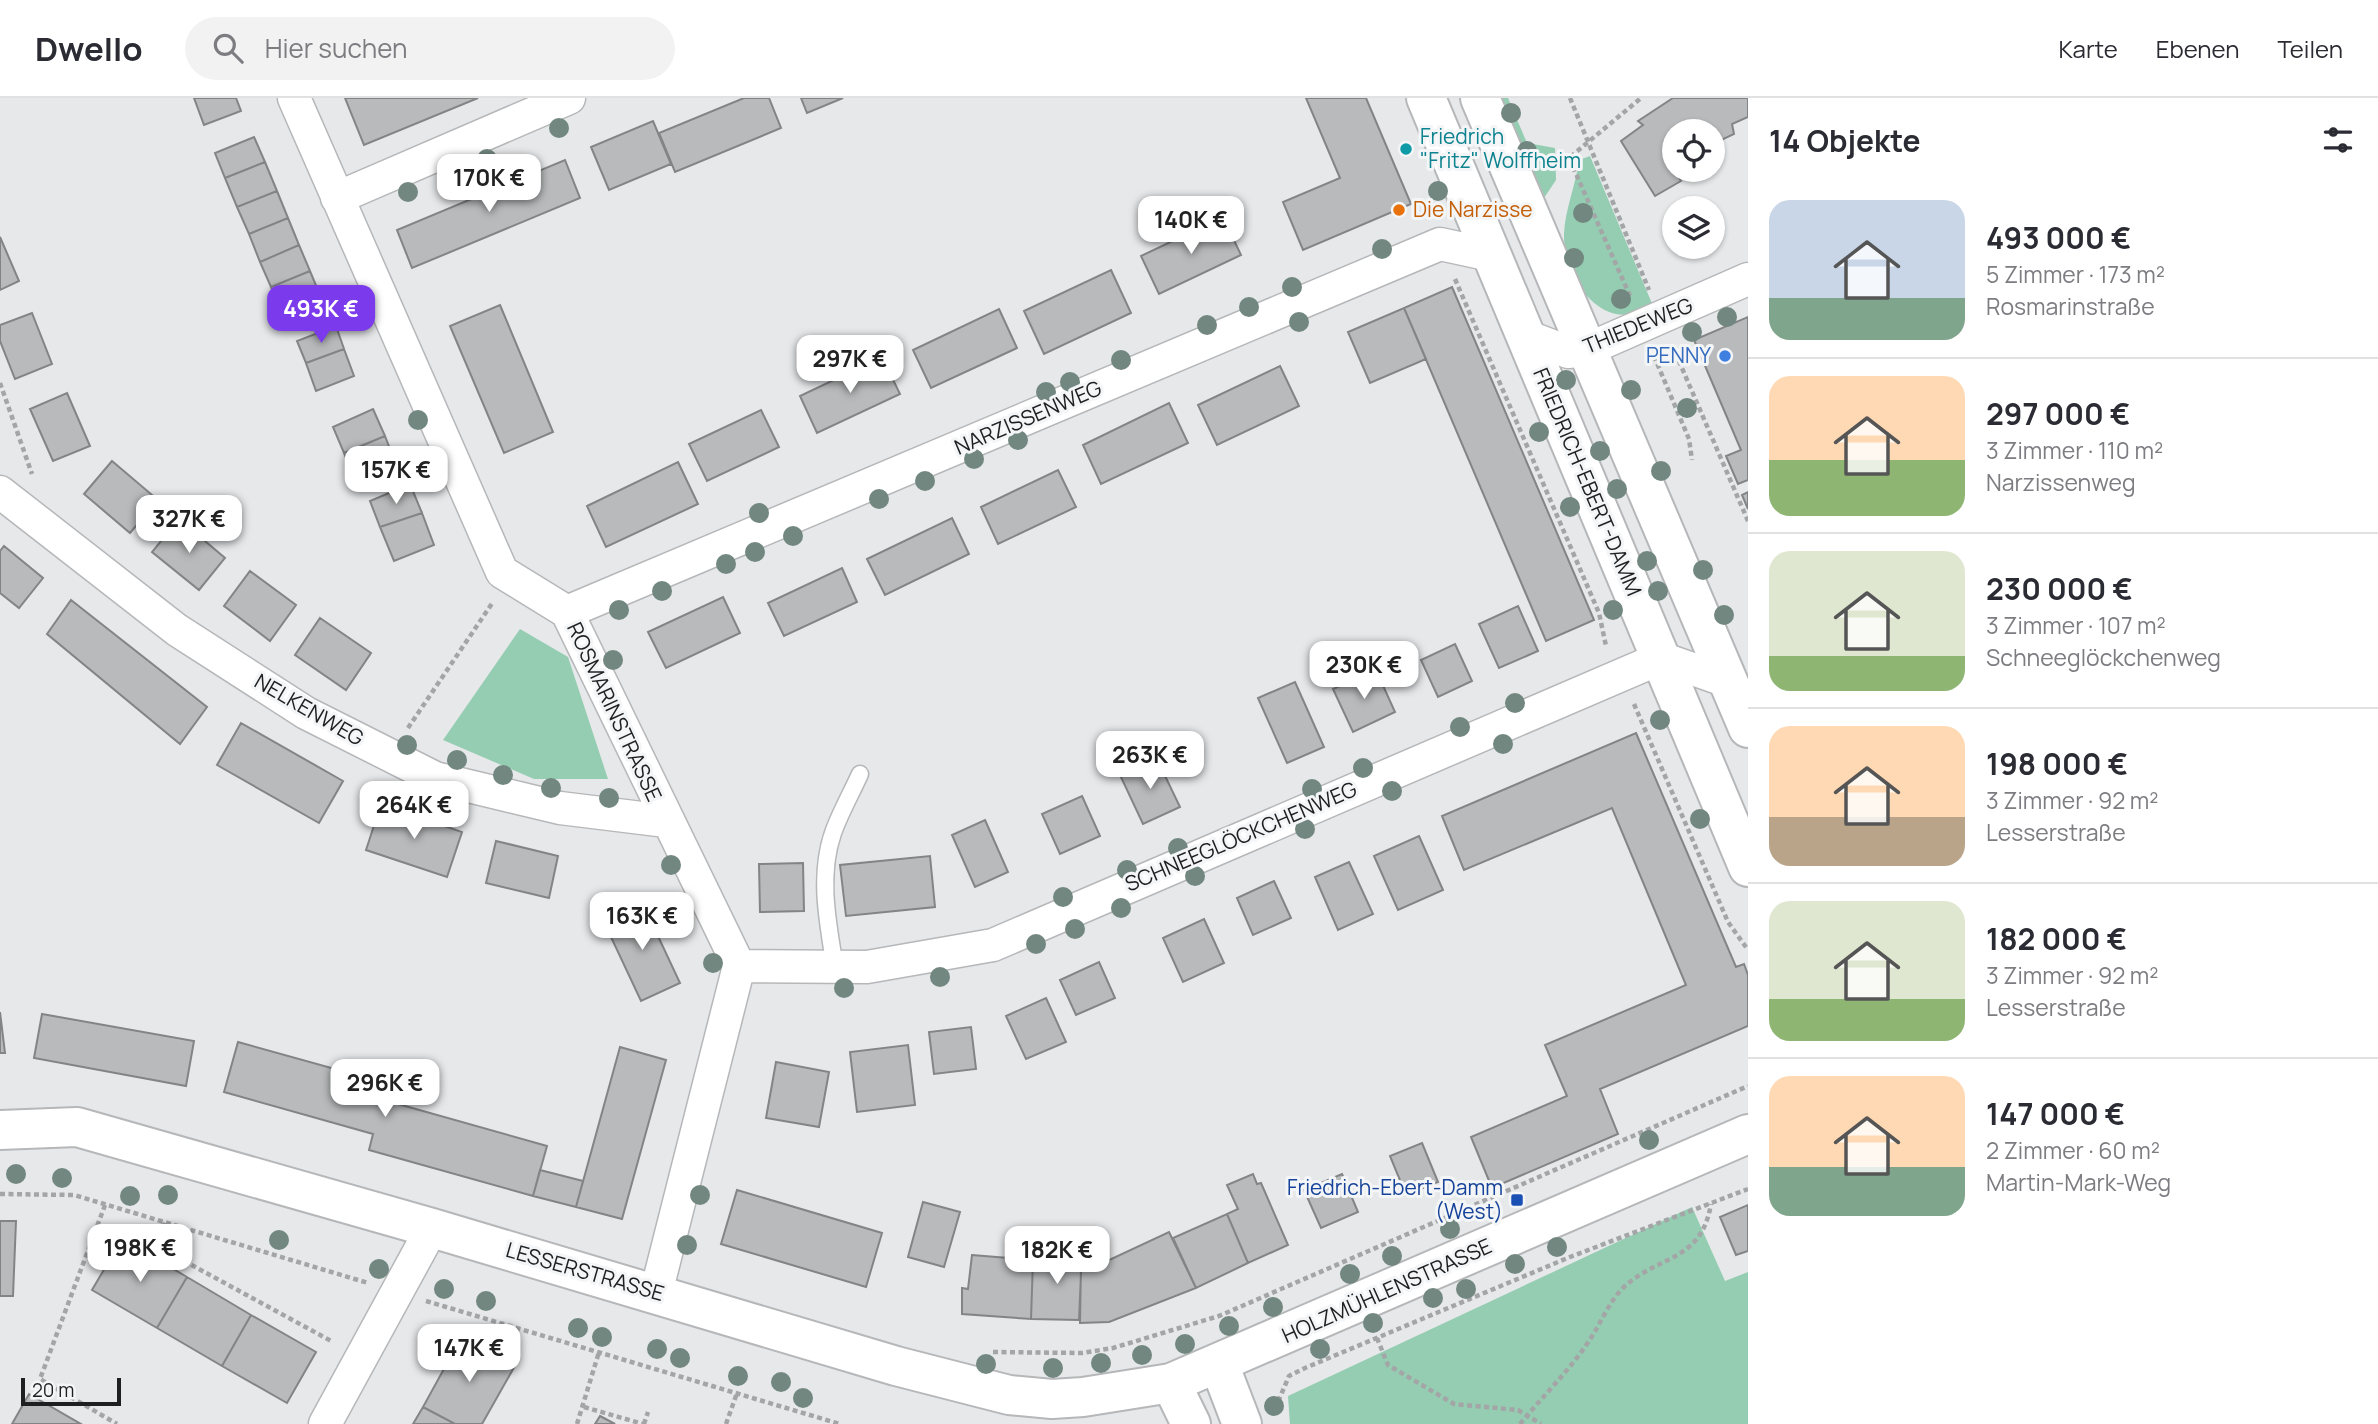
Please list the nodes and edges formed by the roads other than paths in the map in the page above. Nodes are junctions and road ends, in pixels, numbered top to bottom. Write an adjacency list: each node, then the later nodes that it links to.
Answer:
1 (294, 98): 5 (street, ROSMARINSTRASSE)
2 (569, 98): 5 (street)
3 (1426, 98): 6 (main road, FRIEDRICH-EBERT-DAMM)
4 (1480, 98): 9 (main road)
5 (337, 198): 11 (street, ROSMARINSTRASSE)
6 (1491, 255): 8 (main road, FRIEDRICH-EBERT-DAMM); 11 (street, NARZISSENWEG)
7 (1748, 279): 9 (street, THIEDEWEG)
8 (1526, 337): 9 (street, THIEDEWEG); 12 (main road, FRIEDRICH-EBERT-DAMM)
9 (1586, 350): 13 (main road)
10 (0, 492): 16 (street, NELKENWEG)
11 (567, 612): 16 (street, ROSMARINSTRASSE)
12 (1661, 658): 13 (street); 17 (main road, FRIEDRICH-EBERT-DAMM); 19 (street, SCHNEEGLÖCKCHENWEG)
13 (1727, 681): 14 (main road)
14 (1748, 728)
15 (860, 774): 19 (lane)
16 (666, 821): 18 (street, ROSMARINSTRASSE)
17 (1748, 867)
18 (739, 966): 19 (street, SCHNEEGLÖCKCHENWEG); 23 (street)
19 (835, 967)
20 (0, 1130): 22 (main road, LESSERSTRASSE)
21 (1748, 1134): 24 (main road, HOLZMÜHLENSTRASSE)
22 (432, 1228): 23 (main road, LESSERSTRASSE); 27 (street)
23 (656, 1293): 25 (main road, LESSERSTRASSE)
24 (1219, 1364): 25 (main road, LESSERSTRASSE); 26 (main road)
25 (1171, 1383): 28 (main road)
26 (1258, 1423)
27 (325, 1424)
28 (1191, 1424)

